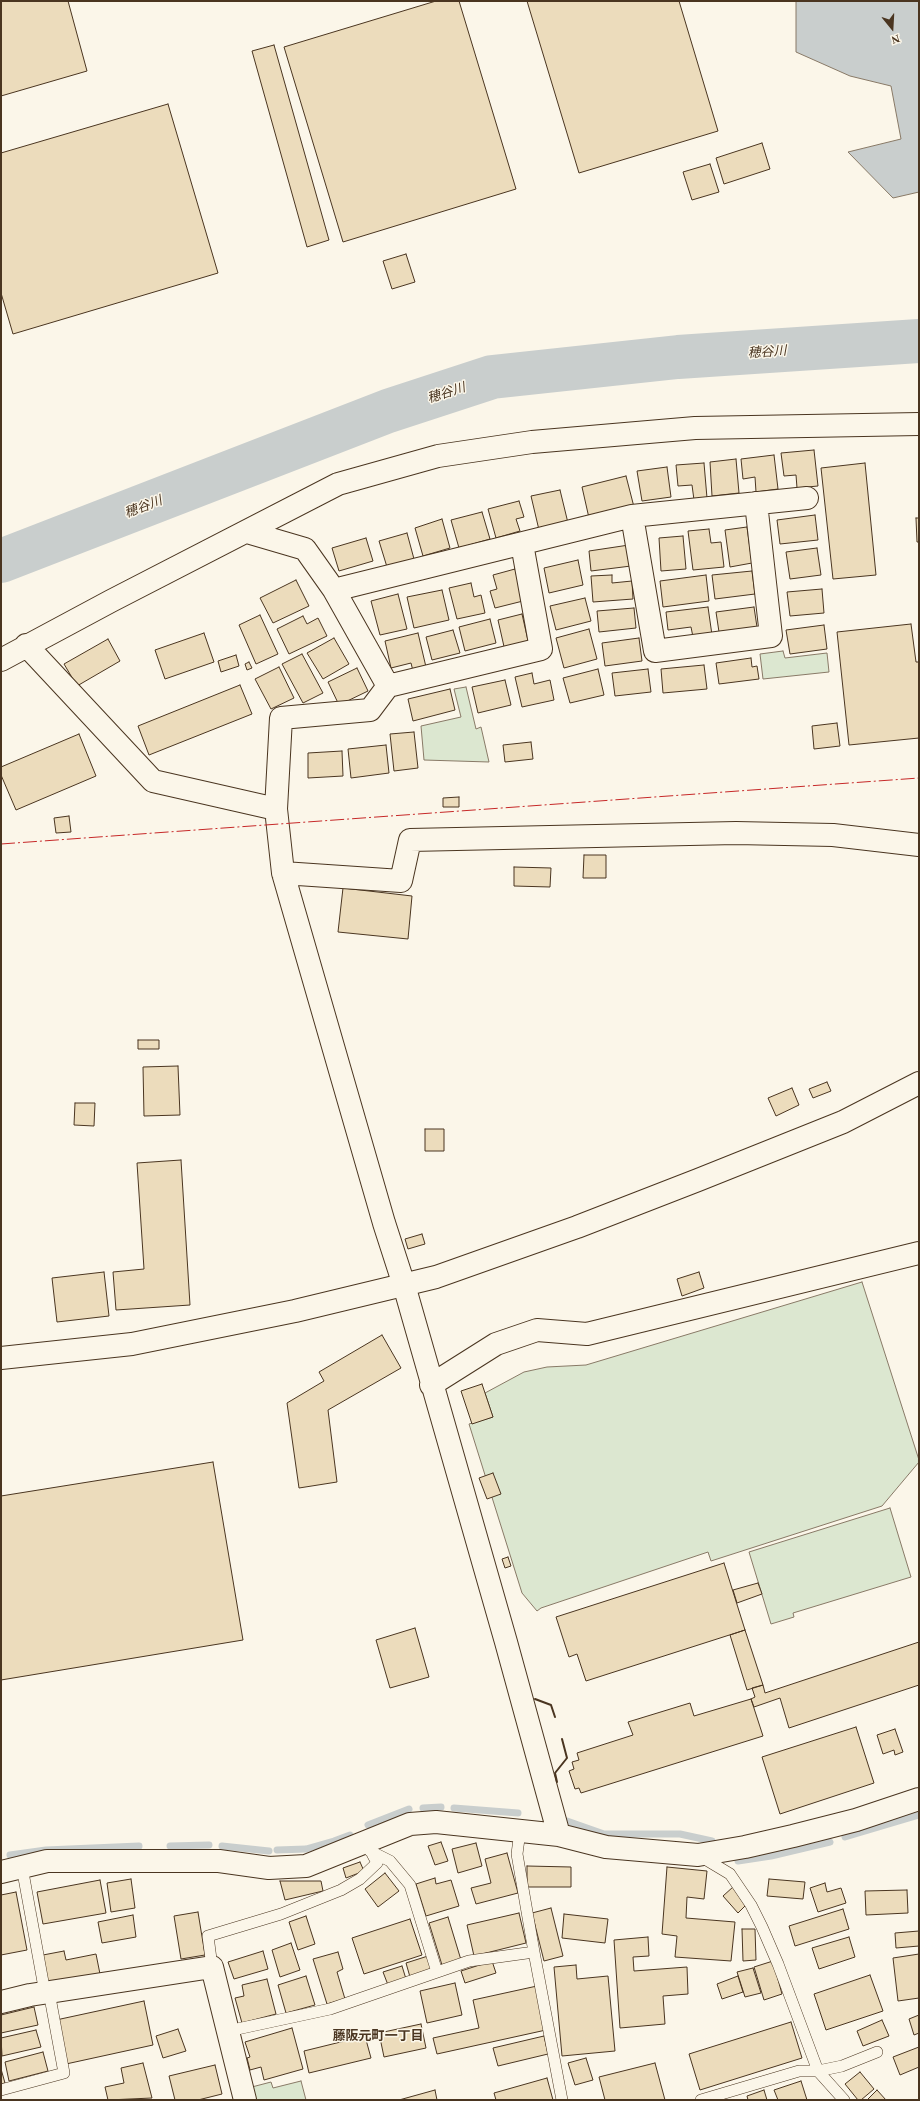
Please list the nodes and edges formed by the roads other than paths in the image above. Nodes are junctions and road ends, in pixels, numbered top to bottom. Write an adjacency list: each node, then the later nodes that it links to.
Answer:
1 (919, 424): 5 (street)
2 (807, 498): 3 (street)
3 (756, 503): 4 (street); 4 (street)
4 (632, 516): 6 (street)
5 (247, 532): 7 (street); 8 (street)
6 (522, 544): 7 (street); 10 (street)
7 (334, 590): 10 (street)
8 (26, 645): 9 (street); 11 (street)
9 (1, 660)
10 (388, 686): 11 (street)
11 (276, 809): 13 (street)
12 (919, 845): 13 (street)
13 (283, 873): 16 (street)
14 (919, 1083): 16 (street)
15 (919, 1253): 18 (street)
16 (404, 1285): 17 (street); 18 (street)
17 (1, 1358)
18 (431, 1385): 21 (street)
19 (919, 1799): 23 (street)
20 (520, 1831): 21 (street); 22 (street); 26 (lane)
21 (559, 1835): 23 (street)
22 (368, 1846): 24 (street); 27 (lane); 28 (lane)
23 (698, 1855): 33 (lane)
24 (22, 1867): 25 (street); 29 (lane)
25 (1, 1872)
26 (534, 1952): 28 (lane); 36 (lane)
27 (212, 1967): 29 (street); 31 (street)
28 (437, 1972): 31 (lane)
29 (47, 1993): 30 (street); 34 (lane)
30 (1, 2002)
31 (228, 2031): 35 (street)
32 (877, 2052): 33 (lane)
33 (818, 2072): 37 (lane); 38 (lane)
34 (1, 2090)
35 (245, 2100)
36 (562, 2100)
37 (701, 2100)
38 (844, 2100)

